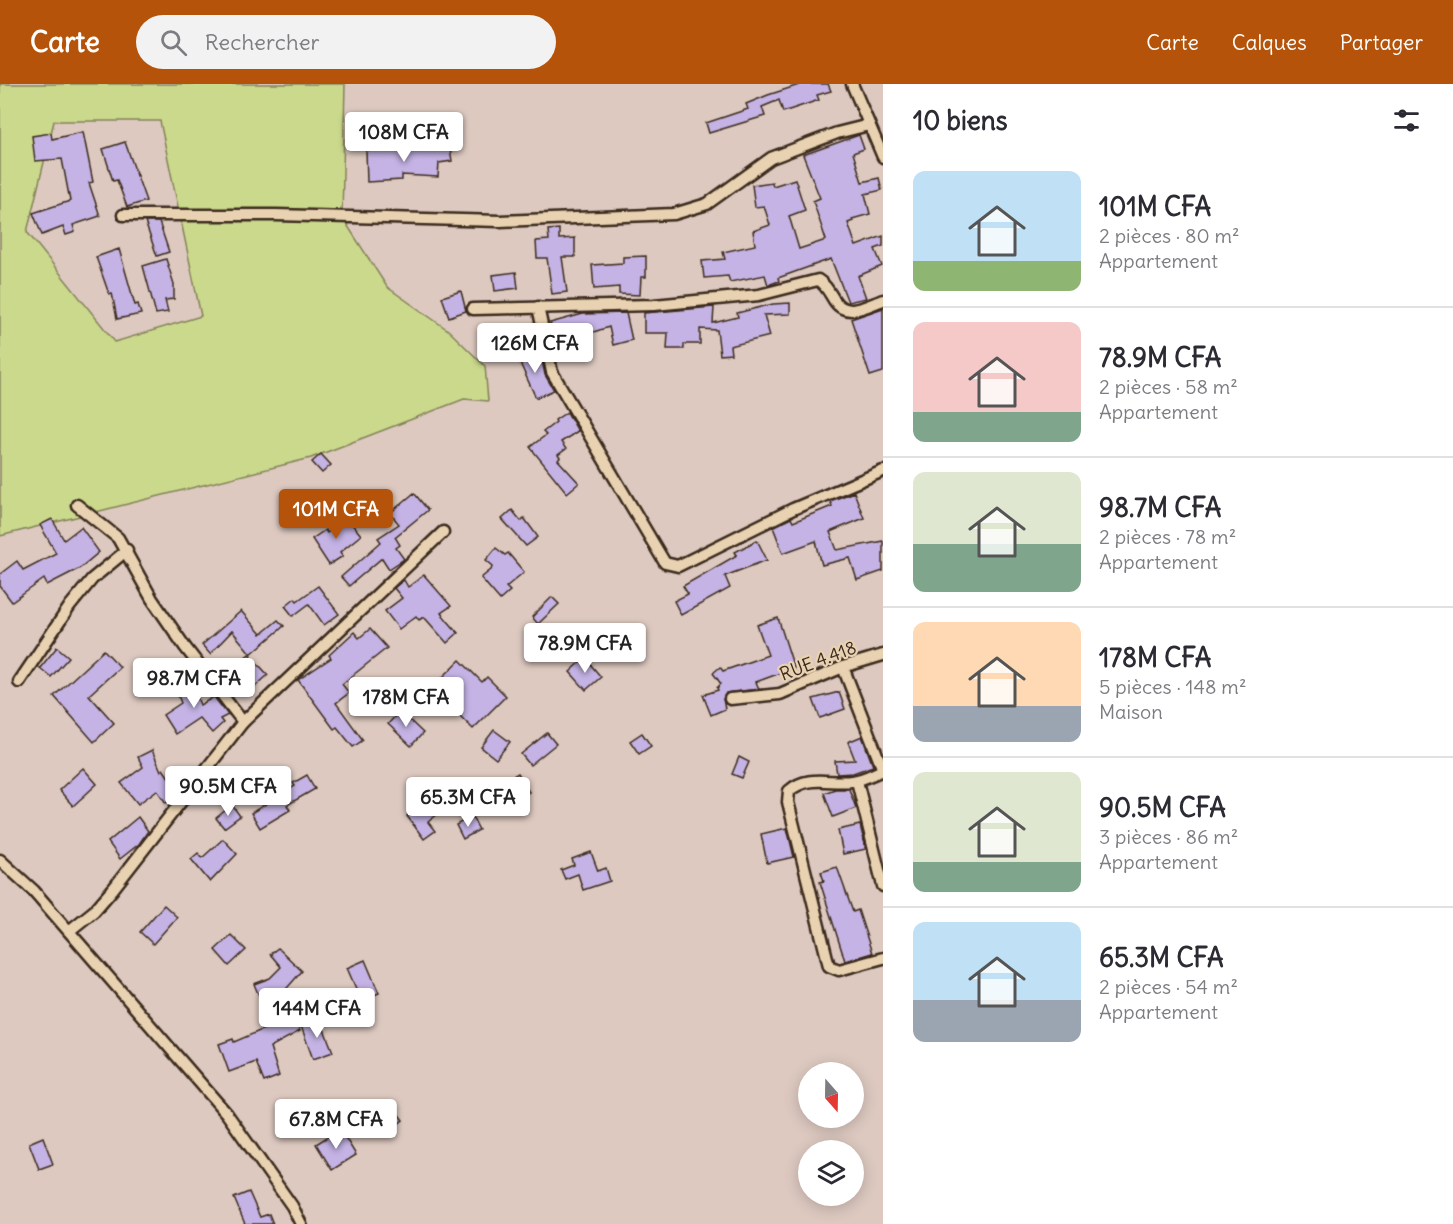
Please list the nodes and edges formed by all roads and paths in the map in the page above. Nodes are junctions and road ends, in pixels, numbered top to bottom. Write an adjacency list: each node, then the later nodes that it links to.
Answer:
1 (852, 84): 2 (street)
2 (869, 124): 3 (street); 4 (street)
3 (883, 157)
4 (123, 215)
5 (883, 300): 6 (street)
6 (538, 307): 7 (street); 8 (street)
7 (473, 309)
8 (883, 471)
9 (77, 505): 11 (street)
10 (443, 532): 16 (street)
11 (127, 550): 14 (street); 16 (street)
12 (883, 655): 13 (street, RUE 4.418)
13 (843, 667): 15 (street, RUE 4.418); 17 (street)
14 (19, 682)
15 (729, 699)
16 (243, 722): 21 (street)
17 (883, 770): 18 (street)
18 (857, 781): 20 (street); 22 (street)
19 (0, 860): 21 (street)
20 (883, 886)
21 (69, 931): 23 (street)
22 (883, 958)
23 (301, 1224)

